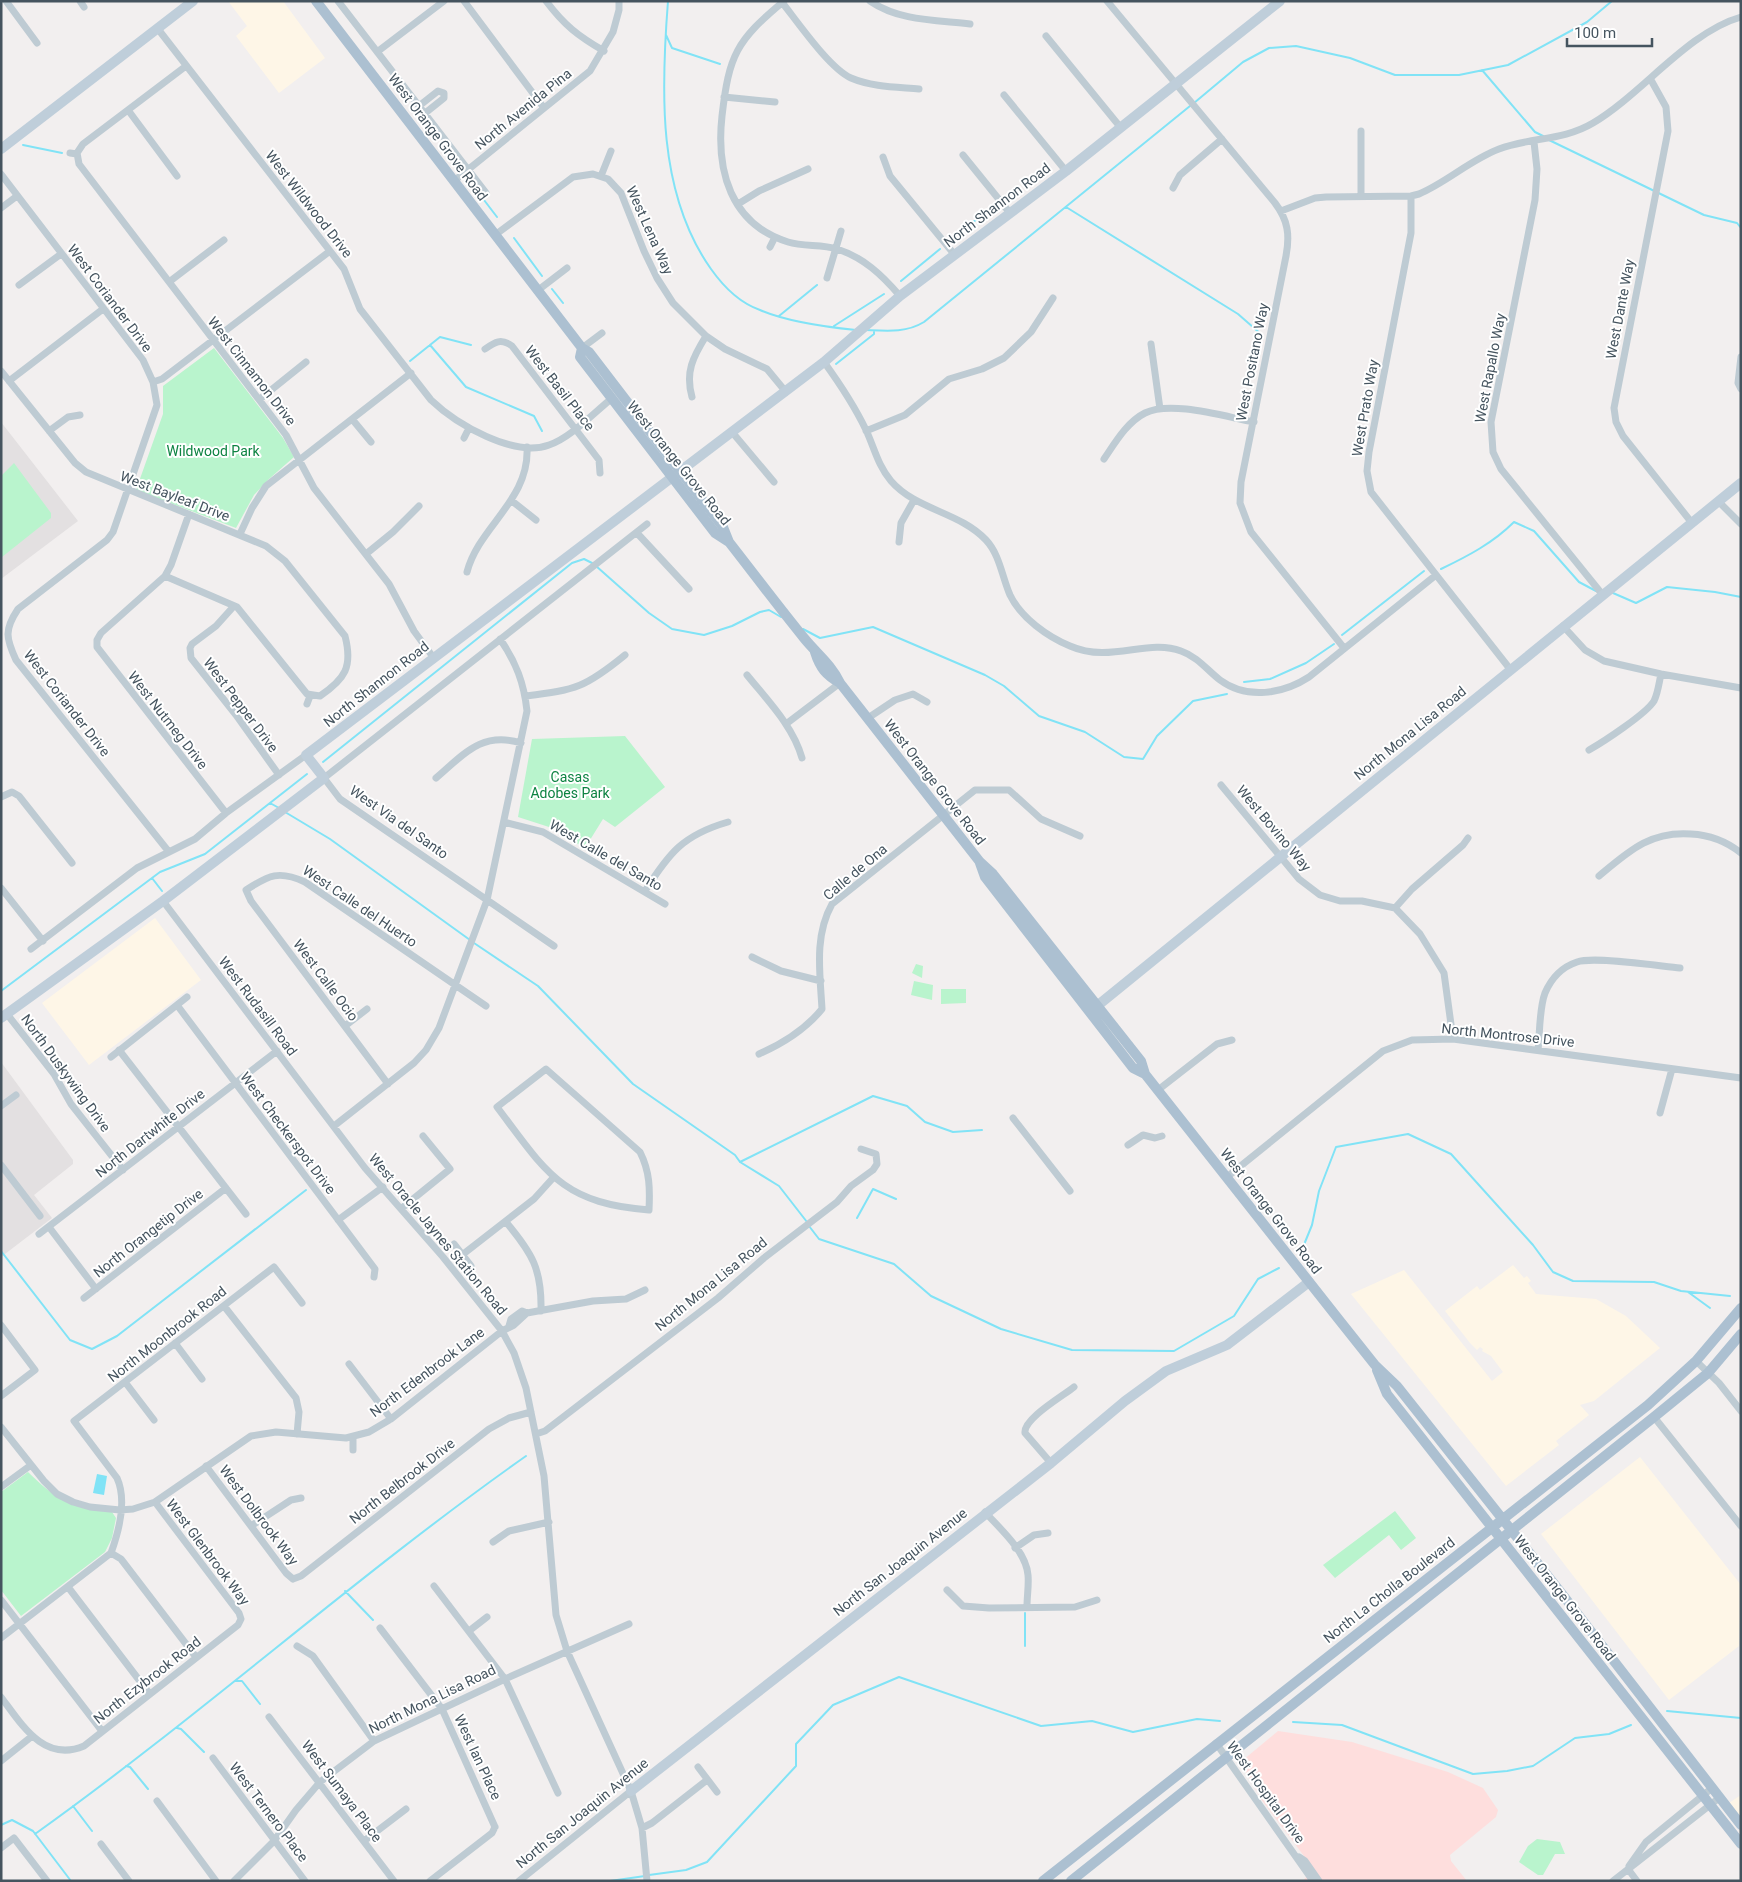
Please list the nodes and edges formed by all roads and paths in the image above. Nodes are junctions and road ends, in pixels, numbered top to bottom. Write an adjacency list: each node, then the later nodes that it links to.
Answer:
1 (6, 1): 17 (street)
2 (194, 1): 15 (street)
3 (316, 1): 45 (main road, West Orange Grove Road)
4 (338, 1): 19 (street, West Orange Grove Road)
5 (444, 1): 19 (street)
6 (464, 1): 28 (street)
7 (546, 1): 18 (street)
8 (619, 1): 18 (street, North Avenida Pina)
9 (870, 1): 14 (street)
10 (1107, 1): 22 (street, West Positano Way)
11 (1280, 1): 22 (street, North Shannon Road)
12 (783, 2): 23 (street); 25 (street)
13 (1741, 17): 21 (street)
14 (970, 24)
15 (158, 29): 20 (street, West Wildwood Drive); 35 (street)
16 (1046, 36): 31 (street)
17 (37, 43)
18 (604, 51): 28 (street, North Avenida Pina)
19 (377, 52): 27 (street, West Orange Grove Road)
20 (186, 66): 29 (street); 61 (street, West Wildwood Drive)
21 (1651, 80): 34 (street); 115 (street, West Dante Way)
22 (1176, 84): 31 (street, North Shannon Road); 33 (street, West Positano Way)
23 (919, 89)
24 (1004, 95): 41 (street)
25 (724, 97): 26 (street); 51 (street)
26 (775, 102)
27 (419, 106): 30 (street, West Orange Grove Road); 30 (street, West Orange Grove Road)
28 (544, 108): 40 (street, North Avenida Pina)
29 (128, 110): 43 (street); 66 (street, West Cinnamon Drive)
30 (424, 114): 40 (street, West Orange Grove Road)
31 (1121, 128): 41 (street, North Shannon Road)
32 (1361, 131): 49 (street)
33 (1222, 139): 46 (street); 53 (street, West Positano Way)
34 (1534, 142): 50 (street); 126 (street, West Rapallo Way)
35 (1, 149)
36 (611, 151): 44 (street)
37 (963, 155): 54 (street)
38 (883, 157): 63 (street)
39 (808, 169): 51 (street)
40 (468, 170): 45 (street, North Avenida Pina); 47 (street, West Orange Grove Road)
41 (1066, 171): 54 (street, North Shannon Road)
42 (1, 174): 48 (street, West Coriander Drive)
43 (177, 176)
44 (601, 176): 56 (street); 73 (street, West Lena Way)
45 (454, 182): 56 (main road, West Orange Grove Road)
46 (1173, 188)
47 (486, 193)
48 (18, 196): 52 (street); 62 (street, West Coriander Drive)
49 (1361, 196): 50 (street); 53 (street)
50 (1411, 196): 123 (street, West Prato Way)
51 (738, 204): 57 (street)
52 (1, 208)
53 (1281, 211): 93 (street, West Positano Way)
54 (1010, 213): 63 (street, North Shannon Road)
55 (840, 231): 60 (street)
56 (495, 235): 68 (main road, West Orange Grove Road)
57 (774, 237): 59 (street); 60 (street)
58 (224, 240): 66 (street)
59 (770, 247)
60 (836, 249): 65 (street); 69 (street)
61 (330, 251): 74 (street); 82 (street, West Wildwood Drive)
62 (61, 254): 67 (street); 71 (street, West Coriander Drive)
63 (954, 254): 69 (street, North Shannon Road)
64 (567, 268): 68 (street)
65 (827, 278)
66 (169, 282): 74 (street, West Cinnamon Drive)
67 (20, 285)
68 (537, 291): 76 (main road, West Orange Grove Road)
69 (900, 296): 80 (street, North Shannon Road)
70 (1053, 298): 96 (street)
71 (103, 309): 83 (street); 84 (street, West Coriander Drive)
72 (602, 333): 76 (street)
73 (706, 336): 86 (street, West Lena Way); 87 (street)
74 (212, 341): 84 (street); 88 (street, West Cinnamon Drive)
75 (1151, 344): 90 (street)
76 (582, 348): 89 (main road, West Orange Grove Road); 105 (main road, West Orange Grove Road)
77 (485, 349): 95 (street, West Basil Place)
78 (1741, 357): 85 (street)
79 (306, 362): 88 (street)
80 (824, 362): 86 (street, North Shannon Road); 96 (street)
81 (1, 371): 83 (street, West Bayleaf Drive)
82 (411, 373): 92 (street); 94 (street, West Wildwood Drive)
83 (9, 381): 97 (street, West Bayleaf Drive)
84 (154, 382): 108 (street, West Coriander Drive)
85 (1741, 389)
86 (786, 392): 98 (street, North Shannon Road)
87 (692, 397)
88 (260, 399): 103 (street, West Cinnamon Drive)
89 (611, 399): 95 (street, West Wildwood Drive); 105 (main road, West Orange Grove Road)
90 (1160, 409): 93 (street); 102 (street)
91 (80, 415): 97 (street)
92 (352, 419): 100 (street); 103 (street)
93 (1254, 422): 130 (street, West Positano Way)
94 (470, 428): 99 (street); 101 (street, West Wildwood Drive)
95 (575, 428): 101 (street, West Wildwood Drive); 104 (street, West Basil Place)
96 (866, 431): 109 (street)
97 (49, 432): 108 (street, West Bayleaf Drive)
98 (732, 432): 105 (street, North Shannon Road); 106 (street)
99 (464, 438)
100 (371, 442)
101 (527, 447): 110 (street)
102 (1104, 459)
103 (299, 460): 119 (street); 121 (street, West Cinnamon Drive)
104 (600, 473)
105 (676, 475): 132 (street, North Shannon Road); 136 (main road, West Orange Grove Road)
106 (774, 482)
107 (1741, 483): 111 (street, North Mona Lisa Road)
108 (128, 491): 113 (street, West Bayleaf Drive); 159 (street, West Coriander Drive)
109 (914, 500): 120 (street); 130 (street)
110 (512, 501): 114 (street); 122 (street)
111 (1718, 501): 115 (street, North Mona Lisa Road); 117 (street)
112 (419, 506): 121 (street)
113 (189, 514): 119 (street, West Bayleaf Drive); 124 (street)
114 (536, 520)
115 (1692, 523): 126 (street, North Mona Lisa Road)
116 (648, 524): 118 (street)
117 (1741, 524)
118 (637, 533): 125 (street); 129 (street)
119 (240, 534): 138 (street, West Bayleaf Drive)
120 (899, 542)
121 (366, 554): 132 (street, West Cinnamon Drive)
122 (467, 572)
123 (1436, 575): 130 (street); 133 (street, West Prato Way)
124 (164, 576): 127 (street); 153 (street, West Nutmeg Drive)
125 (689, 589)
126 (1602, 594): 128 (street, North Mona Lisa Road)
127 (234, 606): 138 (street); 148 (street, West Pepper Drive)
128 (1563, 626): 133 (street, North Mona Lisa Road); 134 (street)
129 (500, 639): 139 (street); 149 (street)
130 (1344, 648)
131 (625, 655): 139 (street)
132 (433, 657): 146 (street, North Shannon Road)
133 (1510, 669): 161 (street, North Mona Lisa Road)
134 (1661, 674): 137 (street); 145 (street)
135 (747, 675): 143 (street)
136 (840, 683): 142 (main road, West Orange Grove Road); 143 (street)
137 (1741, 688)
138 (310, 696): 141 (street)
139 (526, 696): 144 (street)
140 (927, 702): 142 (street, West Orange Grove Road)
141 (307, 704)
142 (868, 718): 154 (main road, West Orange Grove Road)
143 (786, 724): 147 (street)
144 (521, 742): 150 (street); 155 (street)
145 (1589, 750)
146 (306, 755): 148 (street, North Shannon Road); 149 (street, West Via del Santo)
147 (802, 758)
148 (278, 775): 153 (street, North Shannon Road)
149 (324, 778): 168 (street); 169 (street, West Via del Santo)
150 (436, 778)
151 (1222, 785): 161 (street, West Bovino Way)
152 (1, 797): 163 (street)
153 (226, 813): 159 (street, North Shannon Road)
154 (944, 815): 157 (street, Calle de Ona); 162 (main road, West Orange Grove Road); 177 (street, Calle de Ona)
155 (504, 822): 167 (street, West Calle del Santo); 169 (street)
156 (728, 822): 167 (street)
157 (1080, 836)
158 (1468, 838): 171 (street)
159 (169, 852): 172 (street, North Shannon Road)
160 (1741, 853): 164 (street)
161 (1281, 856): 171 (street, West Bovino Way); 182 (street, North Mona Lisa Road)
162 (980, 862): 182 (main road, West Orange Grove Road); 194 (main road, West Orange Grove Road)
163 (72, 863)
164 (1599, 876)
165 (1, 888): 172 (street)
166 (246, 890): 178 (street, West Calle del Huerto); 185 (street, West Calle Ocio)
167 (645, 891): 170 (street, West Calle del Santo)
168 (163, 900): 184 (street); 190 (street, West Rudasill Road)
169 (487, 900): 173 (street, West Via del Santo); 178 (street)
170 (665, 904)
171 (1395, 908): 186 (street)
172 (43, 941): 174 (street, North Shannon Road)
173 (554, 946)
174 (31, 949)
175 (752, 957): 177 (street)
176 (1680, 968): 189 (street)
177 (821, 981): 191 (street, Calle de Ona)
178 (456, 986): 181 (street, West Calle del Huerto); 197 (street)
179 (187, 997): 180 (street)
180 (177, 1006): 188 (street); 196 (street, West Checkerspot Drive)
181 (486, 1006)
182 (1097, 1006): 194 (main road, West Orange Grove Road)
183 (367, 1009): 185 (street)
184 (4, 1016): 210 (street, North Duskywing Drive)
185 (345, 1026): 197 (street, West Calle Ocio)
186 (1453, 1039): 189 (street, North Montrose Drive); 211 (street, North Montrose Drive)
187 (1232, 1040): 198 (street)
188 (119, 1050): 192 (street); 203 (street)
189 (1538, 1050): 193 (street, North Montrose Drive)
190 (277, 1051): 196 (street, North Dartwhite Drive); 204 (street, West Rudasill Road)
191 (759, 1054)
192 (111, 1057)
193 (1672, 1069): 195 (street, North Montrose Drive); 201 (street)
194 (1146, 1074): 198 (main road, West Orange Grove Road)
195 (1741, 1078)
196 (235, 1082): 203 (street, North Dartwhite Drive); 219 (street, West Checkerspot Drive)
197 (388, 1084): 204 (street)
198 (1158, 1090): 211 (main road, West Orange Grove Road)
199 (16, 1095): 200 (street)
200 (1, 1106)
201 (1660, 1113)
202 (1013, 1118): 215 (street)
203 (178, 1126): 210 (street, North Dartwhite Drive); 214 (street)
204 (334, 1126): 213 (street, West Oracle Jaynes Station Road)
205 (423, 1136): 216 (street)
206 (1162, 1136): 207 (street)
207 (1128, 1145)
208 (861, 1149): 254 (street, North Mona Lisa Road)
209 (1, 1165): 218 (street)
210 (123, 1170): 221 (street, North Dartwhite Drive)
211 (1227, 1177): 227 (main road, West Orange Grove Road)
212 (553, 1178): 212 (street); 220 (street)
213 (383, 1187): 216 (street, West Oracle Jaynes Station Road); 219 (street)
214 (226, 1188): 217 (street); 228 (street, North Orangetip Drive)
215 (1070, 1191)
216 (402, 1208): 236 (street, West Oracle Jaynes Station Road)
217 (246, 1214)
218 (40, 1216)
219 (338, 1220): 226 (street, West Checkerspot Drive)
220 (506, 1222): 224 (street); 234 (street)
221 (49, 1226): 222 (street, North Dartwhite Drive); 228 (street)
222 (39, 1234)
223 (454, 1244): 224 (street)
224 (462, 1255): 225 (street)
225 (471, 1266)
226 (374, 1277)
227 (1308, 1282): 241 (main road, West Orange Grove Road); 257 (street, North San Joaquin Avenue)
228 (96, 1289): 230 (street, North Orangetip Drive)
229 (646, 1290): 234 (street)
230 (84, 1298)
231 (302, 1303): 232 (street, North Moonbrook Road)
232 (224, 1306): 238 (street, North Moonbrook Road); 253 (street)
233 (1741, 1308): 239 (main road, North La Cholla Boulevard)
234 (541, 1311): 236 (street, North Edenbrook Lane)
235 (1, 1326): 246 (street)
236 (502, 1331): 248 (street, West Oracle Jaynes Station Road); 250 (street, North Edenbrook Lane)
237 (1741, 1334): 242 (main road, North La Cholla Boulevard)
238 (175, 1343): 243 (street); 244 (street, North Moonbrook Road)
239 (1696, 1362): 242 (street); 265 (main road, North La Cholla Boulevard)
240 (349, 1364): 250 (street)
241 (1375, 1364): 265 (main road, West Orange Grove Road); 269 (main road, West Orange Grove Road)
242 (1708, 1372): 247 (street); 249 (main road, North La Cholla Boulevard)
243 (202, 1379)
244 (125, 1382): 251 (street); 263 (street, North Moonbrook Road)
245 (1074, 1387): 257 (street)
246 (1, 1396)
247 (1741, 1411)
248 (531, 1412): 254 (street, West Oracle Jaynes Station Road); 276 (street, North Belbrook Drive)
249 (1654, 1417): 268 (street); 270 (main road, North La Cholla Boulevard)
250 (391, 1419): 255 (street, North Edenbrook Lane)
251 (154, 1420)
252 (1, 1427): 258 (street)
253 (297, 1434): 255 (street, North Edenbrook Lane); 259 (street, North Edenbrook Lane)
254 (536, 1434): 266 (street, West Oracle Jaynes Station Road)
255 (353, 1437): 256 (street)
256 (353, 1450)
257 (1051, 1462): 264 (street, North San Joaquin Avenue)
258 (31, 1465): 260 (street); 263 (street)
259 (206, 1466): 262 (street, North Edenbrook Lane); 267 (street, West Dolbrook Way)
260 (1, 1487)
261 (301, 1498): 267 (street)
262 (155, 1502): 263 (street, North Edenbrook Lane); 284 (street, West Glenbrook Way)
263 (120, 1510): 275 (street)
264 (985, 1512): 274 (street); 311 (street, North San Joaquin Avenue)
265 (1503, 1519): 269 (main road, North La Cholla Boulevard); 270 (main road, West Orange Grove Road)
266 (550, 1522): 273 (street); 291 (street, West Oracle Jaynes Station Road)
267 (251, 1526): 276 (street, West Dolbrook Way)
268 (1741, 1526)
269 (1491, 1528): 272 (main road, West Orange Grove Road); 303 (main road, North La Cholla Boulevard)
270 (1512, 1531): 272 (main road, North La Cholla Boulevard); 299 (main road, West Orange Grove Road)
271 (1048, 1534): 274 (street)
272 (1501, 1540): 293 (main road, West Orange Grove Road); 304 (main road, North La Cholla Boulevard)
273 (493, 1542)
274 (1015, 1548): 282 (street)
275 (111, 1553): 278 (street); 292 (street)
276 (293, 1581)
277 (434, 1586): 288 (street)
278 (68, 1587): 285 (street); 295 (street)
279 (947, 1590): 282 (street)
280 (1, 1600): 285 (street)
281 (1097, 1600): 282 (street)
282 (1027, 1606)
283 (487, 1617): 288 (street)
284 (243, 1619): 292 (street, North Ezybrook Road)
285 (20, 1624): 289 (street); 300 (street)
286 (629, 1624): 291 (street, North Mona Lisa Road)
287 (380, 1628): 297 (street, West Ian Place)
288 (469, 1631): 294 (street)
289 (1, 1638)
290 (297, 1646): 302 (street)
291 (567, 1651): 294 (street, North Mona Lisa Road); 311 (street, West Oracle Jaynes Station Road)
292 (196, 1657): 295 (street, North Ezybrook Road)
293 (1605, 1672): 299 (main road); 314 (main road, West Orange Grove Road)
294 (505, 1679): 297 (street, North Mona Lisa Road); 313 (street)
295 (149, 1693): 300 (street, North Ezybrook Road)
296 (1, 1697): 301 (street)
297 (442, 1709): 302 (street, North Mona Lisa Road); 334 (street, West Ian Place)
298 (269, 1716): 309 (street, West Sumaya Place)
299 (1660, 1721): 310 (main road, West Orange Grove Road)
300 (102, 1731): 301 (street, North Ezybrook Road)
301 (31, 1737): 306 (street)
302 (374, 1741): 309 (street, North Mona Lisa Road)
303 (1216, 1743): 304 (street, West Hospital Drive); 337 (main road, North La Cholla Boulevard)
304 (1226, 1757): 326 (street, West Hospital Drive); 338 (main road, North La Cholla Boulevard)
305 (213, 1758): 321 (street, West Ternero Place)
306 (1, 1761)
307 (698, 1767): 308 (street)
308 (707, 1780): 312 (street); 320 (street)
309 (320, 1782): 321 (street, North Mona Lisa Road); 322 (street, West Sumaya Place)
310 (1712, 1788): 314 (street); 315 (main road, West Orange Grove Road)
311 (631, 1791): 320 (street, West Oracle Jaynes Station Road); 335 (street, North San Joaquin Avenue)
312 (717, 1792)
313 (558, 1793)
314 (1703, 1796): 317 (main road, West Orange Grove Road); 327 (street)
315 (1719, 1798): 317 (street); 319 (main road, West Orange Grove Road)
316 (157, 1802): 330 (street)
317 (1710, 1805): 324 (main road, West Orange Grove Road); 327 (street)
318 (406, 1809): 322 (street)
319 (1741, 1826)
320 (642, 1828): 336 (street, West Oracle Jaynes Station Road)
321 (274, 1841): 331 (street, North Mona Lisa Road); 332 (street, West Ternero Place)
322 (364, 1841): 333 (street, West Sumaya Place)
323 (101, 1844): 329 (street)
324 (1741, 1844)
325 (1, 1848): 328 (street)
326 (1296, 1856): 339 (street, West Hospital Drive); 340 (street, West Hospital Drive)
327 (1628, 1869): 341 (street); 342 (street)
328 (47, 1881)
329 (129, 1881)
330 (216, 1881)
331 (234, 1881)
332 (305, 1881)
333 (394, 1881)
334 (430, 1881)
335 (519, 1881)
336 (647, 1881)
337 (1042, 1881)
338 (1071, 1881)
339 (1313, 1881)
340 (1319, 1881)
341 (1613, 1881)
342 (1637, 1881)

